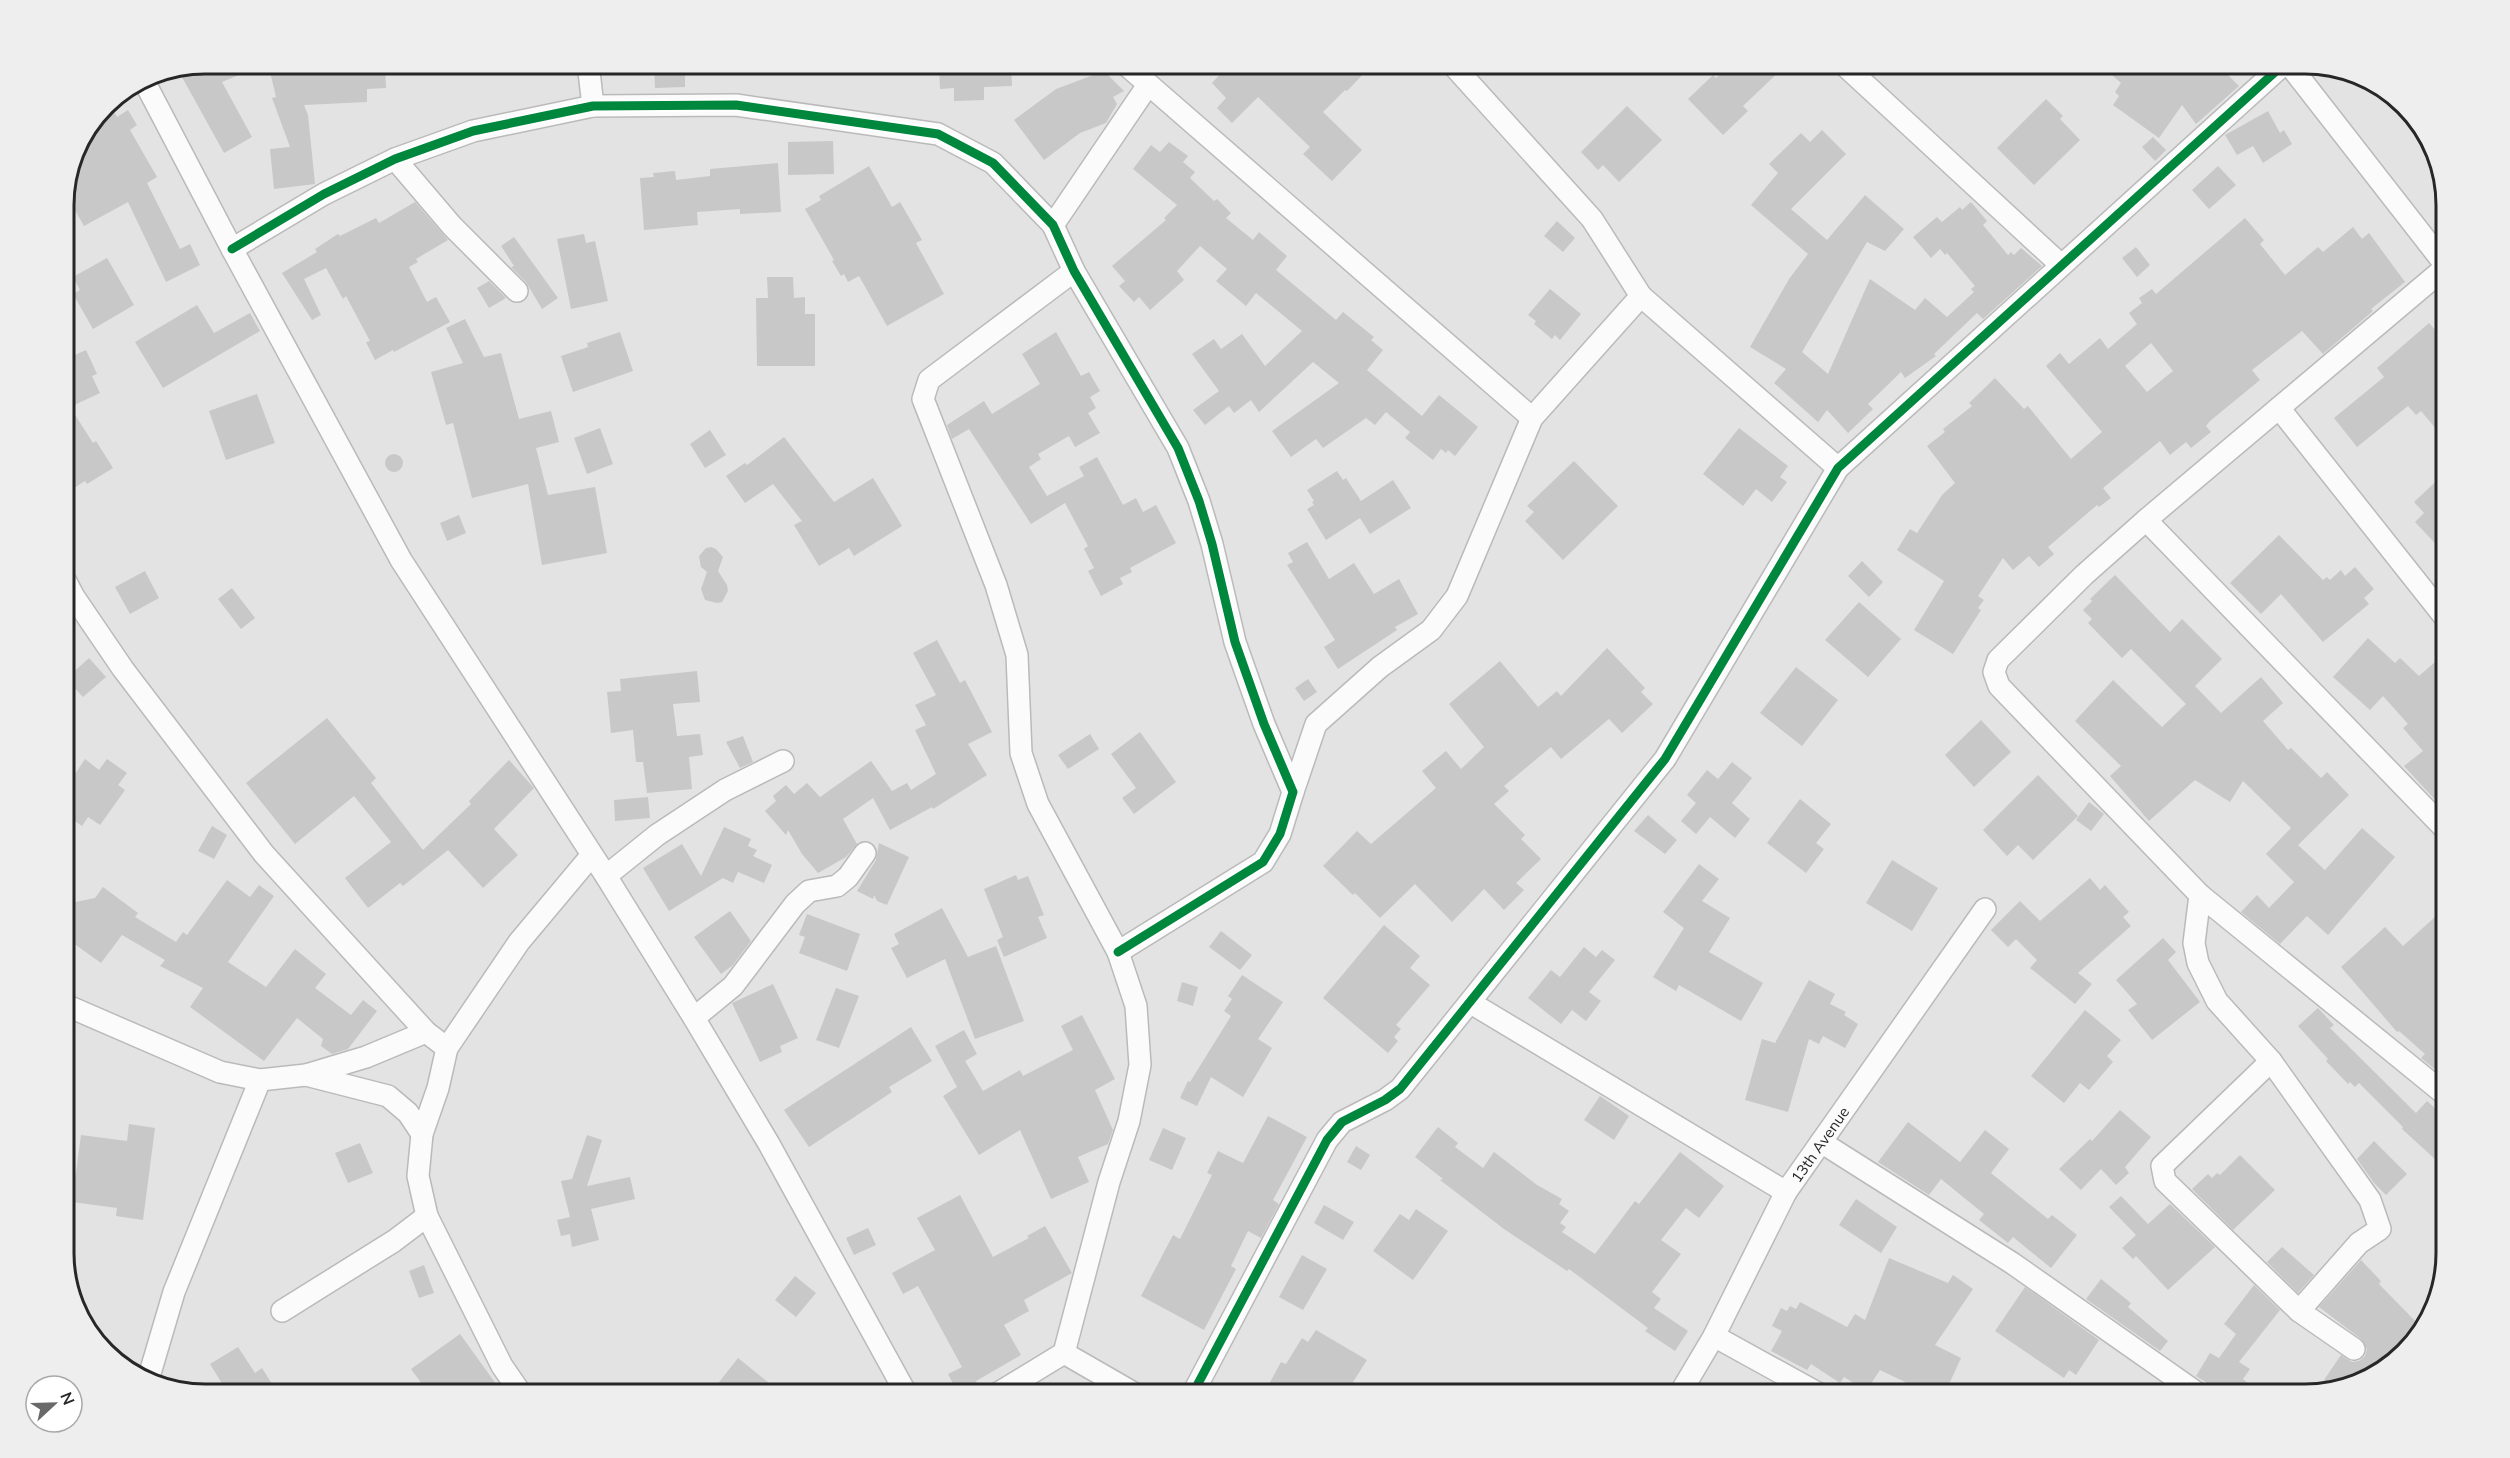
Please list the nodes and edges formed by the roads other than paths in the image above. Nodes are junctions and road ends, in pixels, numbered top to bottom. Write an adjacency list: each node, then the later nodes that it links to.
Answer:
1 (589, 74): 9 (street)
2 (1136, 74): 7 (street)
3 (1461, 74): 18 (street)
4 (1854, 74): 14 (street)
5 (2274, 74): 14 (street)
6 (2295, 74): 13 (street)
7 (1149, 85): 11 (street); 20 (street)
8 (147, 87): 12 (street)
9 (593, 106): 10 (street); 11 (street)
10 (395, 159): 12 (street); 17 (street)
11 (1053, 225): 15 (street)
12 (232, 249): 29 (street)
13 (2436, 254)
14 (2061, 265): 21 (street)
15 (1074, 271): 26 (street); 33 (street)
16 (2436, 275): 19 (street)
17 (517, 291)
18 (1641, 296): 20 (street); 21 (street)
19 (2279, 408): 22 (street); 24 (street)
20 (1532, 418): 26 (street)
21 (1838, 468): 34 (street)
22 (2146, 520): 27 (street); 31 (street)
23 (74, 597): 37 (street)
24 (2436, 606)
25 (783, 761): 30 (street)
26 (1293, 792): 33 (street)
27 (2436, 820)
28 (865, 853): 36 (street)
29 (591, 856): 30 (street); 38 (street)
30 (606, 876): 36 (street)
31 (2200, 895): 39 (street); 42 (street)
32 (1985, 909): 44 (street, 13th Avenue)
33 (1118, 952): 51 (street)
34 (1471, 1003): 45 (street); 57 (street)
35 (74, 1009): 41 (street)
36 (694, 1018): 54 (street)
37 (426, 1032): 38 (street); 40 (street)
38 (447, 1048): 43 (street)
39 (2271, 1061): 48 (street); 48 (street)
40 (306, 1075): 41 (street); 43 (street)
41 (260, 1080): 52 (street)
42 (2436, 1087)
43 (422, 1134): 46 (street)
44 (1821, 1142): 45 (street, 13th Avenue); 60 (street)
45 (1786, 1192): 49 (street, 13th Avenue)
46 (427, 1216): 47 (street); 53 (street)
47 (282, 1311)
48 (2300, 1311): 50 (street)
49 (1714, 1336): 58 (street, 13th Avenue); 59 (street)
50 (2354, 1349)
51 (1064, 1353): 55 (street); 56 (street)
52 (150, 1373)
53 (514, 1384)
54 (900, 1384)
55 (1013, 1384)
56 (1118, 1384)
57 (1198, 1384)
58 (1686, 1384)
59 (1801, 1384)
60 (2184, 1384)

